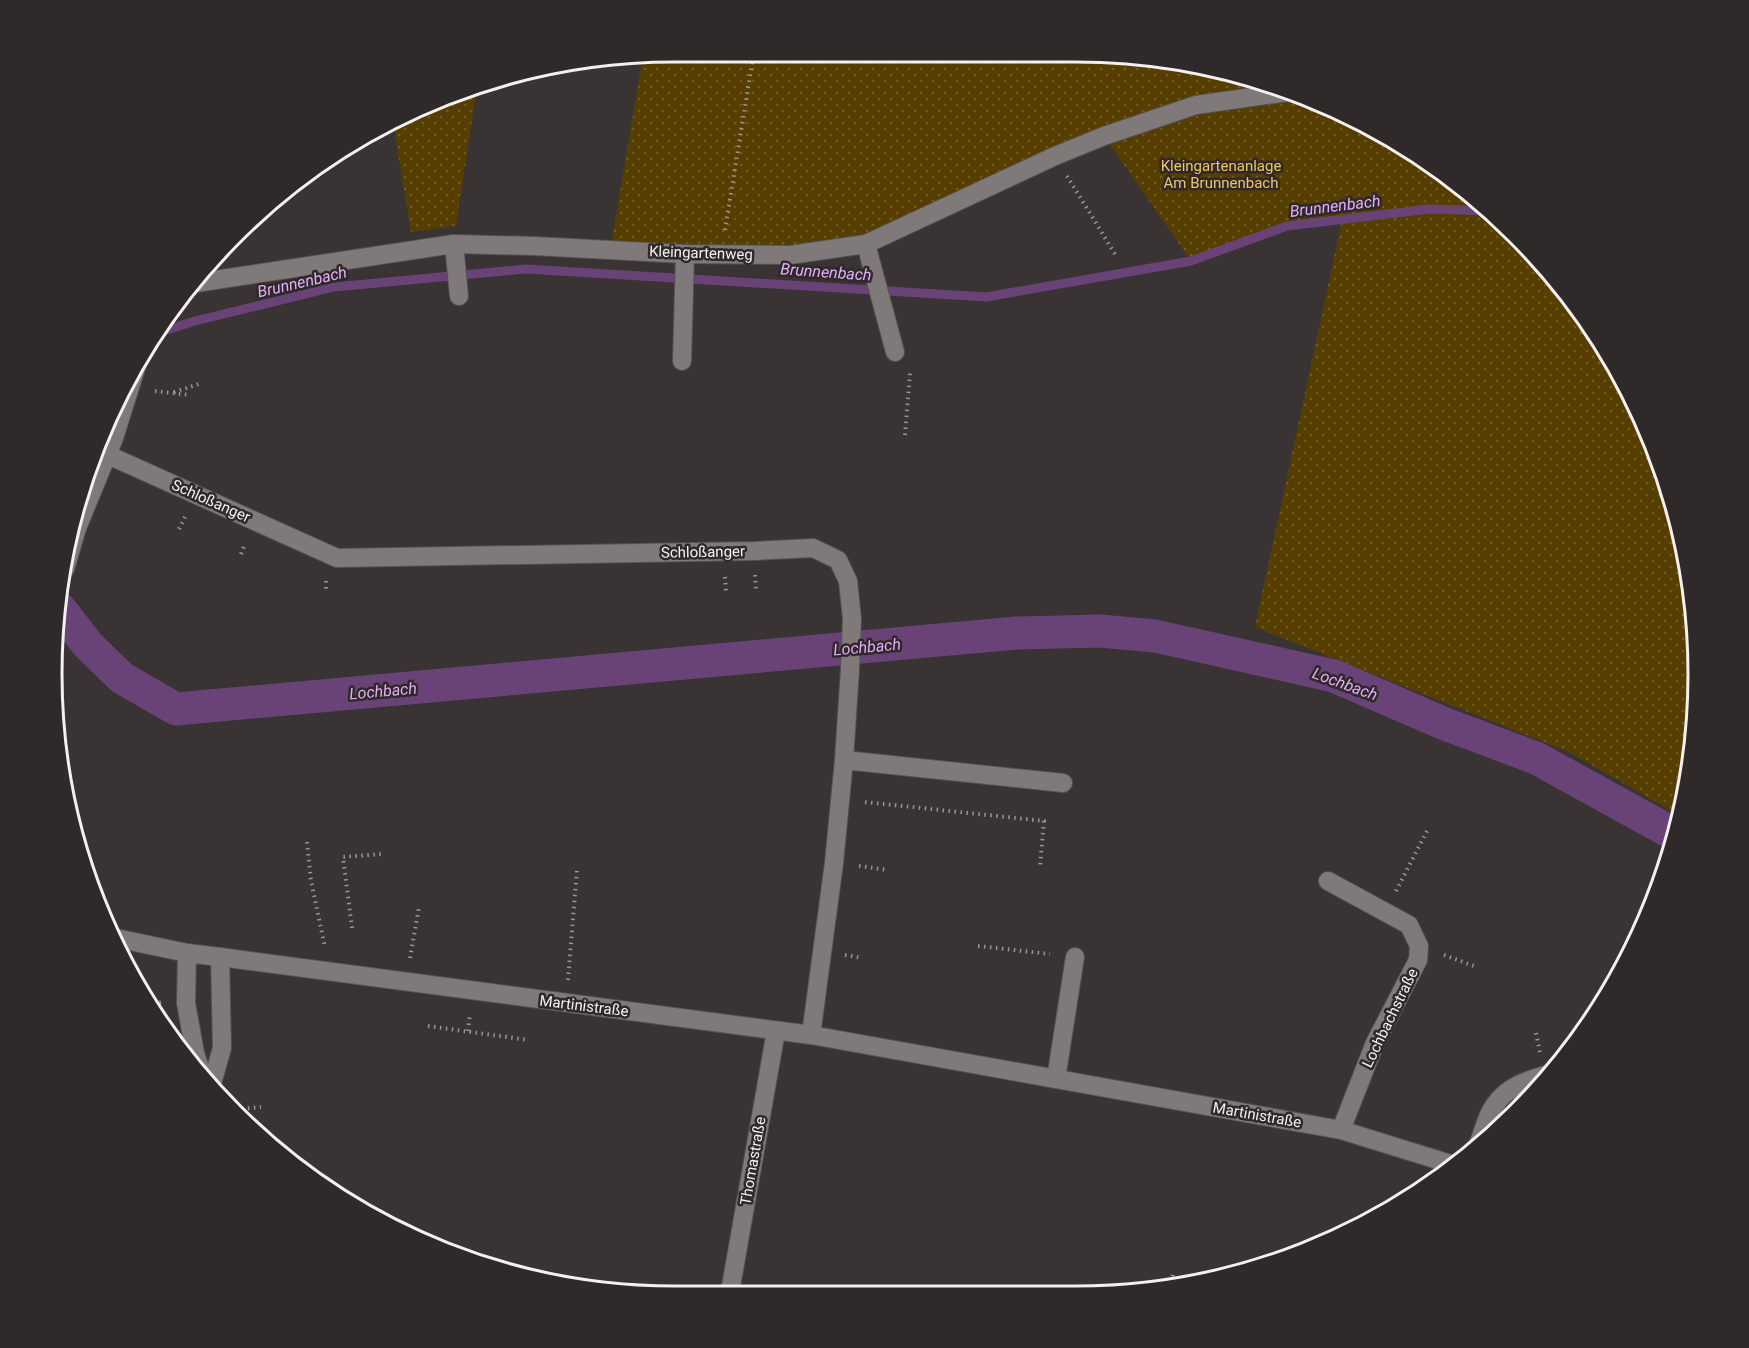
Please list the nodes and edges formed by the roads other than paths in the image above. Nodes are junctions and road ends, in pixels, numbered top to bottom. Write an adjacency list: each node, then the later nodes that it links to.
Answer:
1 (1273, 94): 2 (street, Kleingartenweg)
2 (866, 244): 4 (street, Kleingartenweg); 7 (street)
3 (455, 251): 4 (street, Kleingartenweg); 5 (street, Kleingartenweg); 6 (street)
4 (686, 258): 8 (street)
5 (203, 282)
6 (459, 296)
7 (895, 352)
8 (682, 361)
9 (124, 404): 10 (street)
10 (111, 446): 11 (street); 12 (street, Schloßanger)
11 (89, 491)
12 (844, 760): 13 (street); 20 (street, Schloßanger)
13 (1063, 783)
14 (1328, 881): 25 (street, Lochbachstraße)
15 (122, 939): 16 (street, Martinistraße)
16 (187, 953): 17 (street, Martinistraße); 21 (street)
17 (220, 957): 19 (street, Martinistraße); 23 (street)
18 (1075, 957): 24 (street)
19 (776, 1031): 20 (street, Martinistraße); 28 (street, Thomastraße)
20 (811, 1035): 24 (street, Martinistraße)
21 (196, 1057)
22 (1536, 1077): 26 (street)
23 (213, 1078)
24 (1056, 1079): 25 (street, Martinistraße)
25 (1341, 1130): 27 (street, Martinistraße)
26 (1484, 1131)
27 (1445, 1162)
28 (731, 1286)

